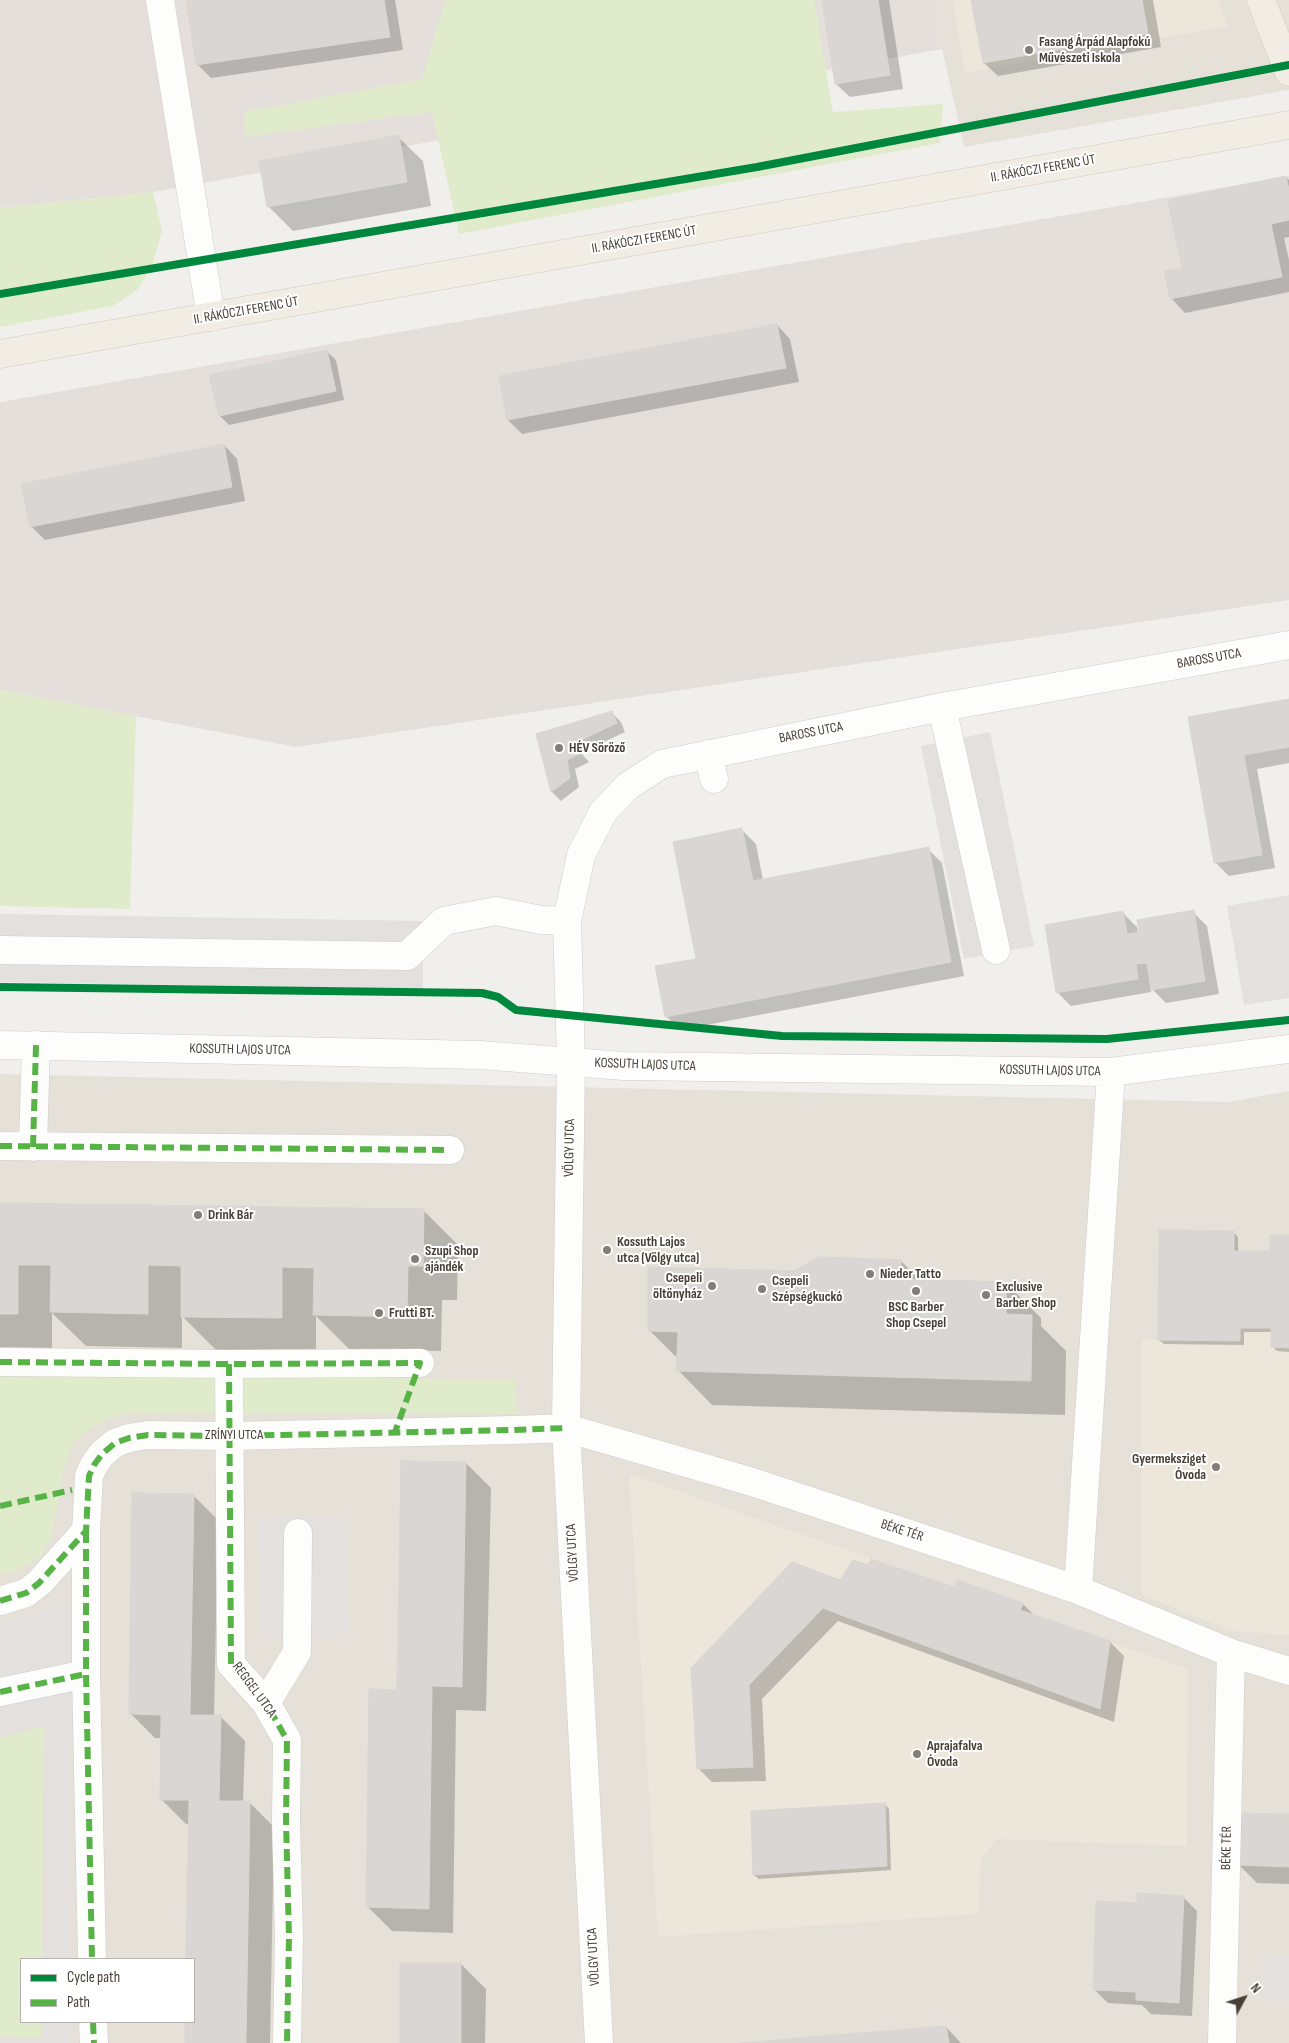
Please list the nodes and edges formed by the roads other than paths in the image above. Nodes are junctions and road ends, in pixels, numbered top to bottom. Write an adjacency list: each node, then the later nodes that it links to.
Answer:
1 (160, 0): 5 (street)
2 (1261, 0): 3 (main road)
3 (1289, 72)
4 (1289, 125): 5 (main road, II. RÁKÓCZI FERENC ÚT)
5 (211, 317): 6 (main road, II. RÁKÓCZI FERENC ÚT)
6 (0, 354)
7 (1289, 645): 8 (street, BAROSS UTCA)
8 (942, 707): 9 (street, BAROSS UTCA); 11 (street)
9 (567, 921): 10 (street); 15 (street, BAROSS UTCA)
10 (0, 950)
11 (996, 950)
12 (0, 1045): 13 (street, KOSSUTH LAJOS UTCA)
13 (36, 1045): 15 (street, KOSSUTH LAJOS UTCA); 18 (street)
14 (1289, 1049): 16 (street, KOSSUTH LAJOS UTCA)
15 (570, 1062): 16 (street, KOSSUTH LAJOS UTCA); 23 (street, VÖLGY UTCA)
16 (1111, 1072): 27 (street)
17 (0, 1146): 18 (street)
18 (33, 1147): 19 (street)
19 (450, 1150)
20 (0, 1362): 22 (street)
21 (420, 1363): 22 (street)
22 (229, 1364): 24 (street, REGGEL UTCA)
23 (566, 1428): 24 (street, ZRÍNYI UTCA); 27 (street, BÉKE TÉR); 38 (street, VÖLGY UTCA)
24 (228, 1436): 25 (street, ZRÍNYI UTCA); 33 (street, REGGEL UTCA)
25 (86, 1531): 28 (street); 31 (street, ZRÍNYI UTCA)
26 (298, 1533): 33 (street)
27 (1078, 1590): 29 (street, BÉKE TÉR)
28 (0, 1601)
29 (1231, 1653): 30 (street, BÉKE TÉR); 39 (street, BÉKE TÉR)
30 (1289, 1671)
31 (86, 1674): 32 (street); 34 (street, ZRÍNYI UTCA)
32 (0, 1692)
33 (266, 1703): 37 (street, REGGEL UTCA)
34 (92, 1958)
35 (93, 2023): 36 (street)
36 (94, 2043)
37 (287, 2043)
38 (599, 2043)
39 (1222, 2043)

